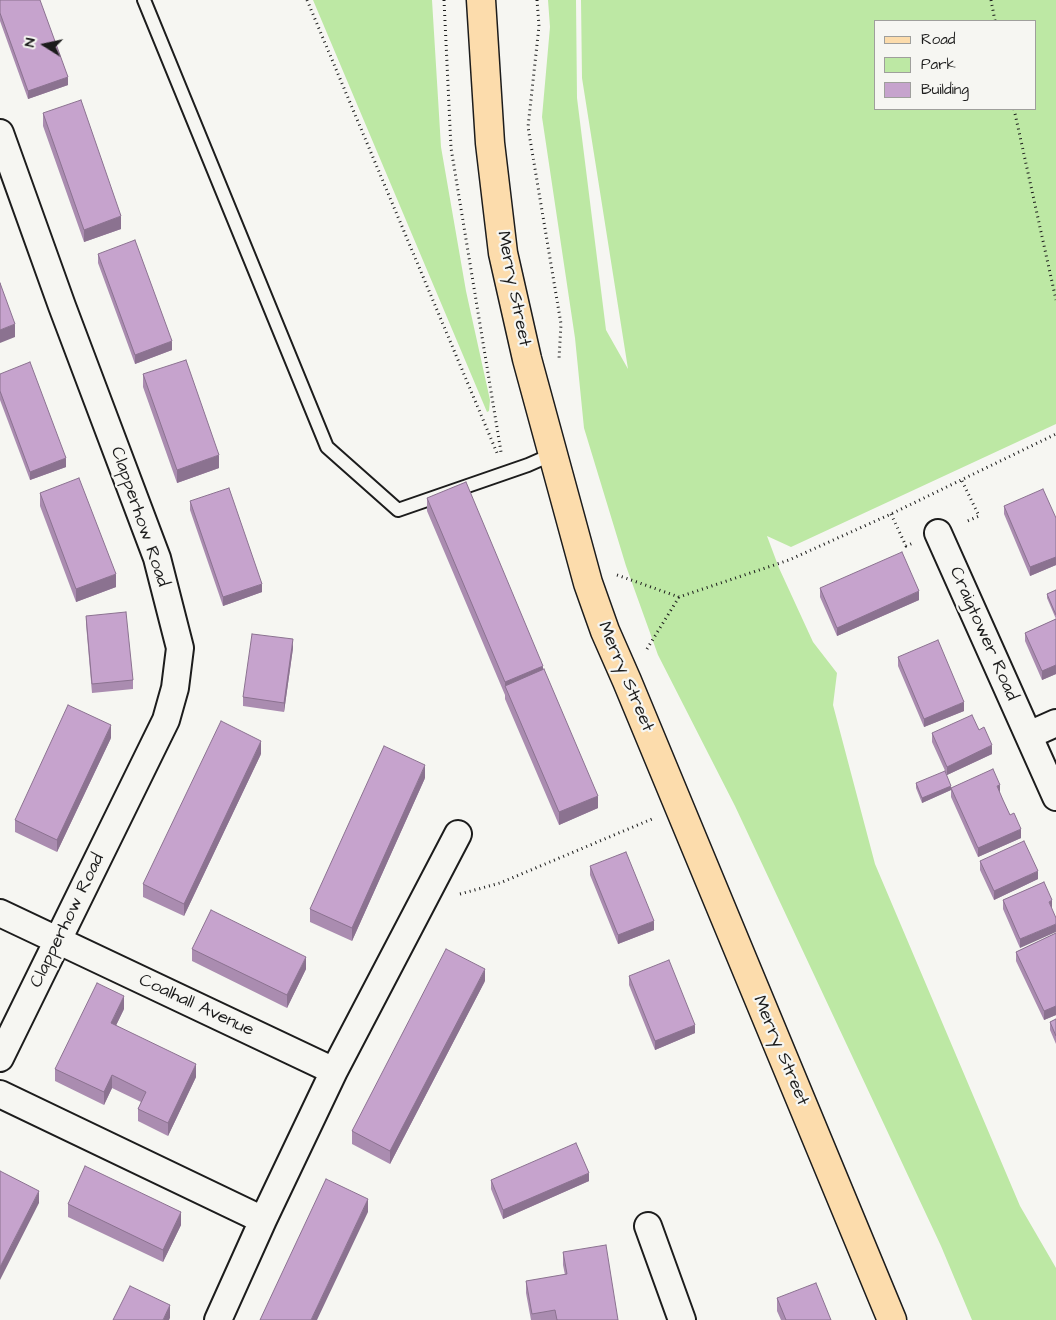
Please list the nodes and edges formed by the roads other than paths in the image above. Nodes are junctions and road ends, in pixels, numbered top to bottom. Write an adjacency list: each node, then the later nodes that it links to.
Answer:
1 (144, 0): 4 (lane)
2 (481, 0): 4 (main road, Merry Street)
3 (0, 133): 11 (street, Clapperhow Road)
4 (553, 454): 19 (main road, Merry Street)
5 (938, 533): 7 (street, Craigtower Road)
6 (1056, 723): 7 (street)
7 (1029, 735): 8 (street, Craigtower Road)
8 (1056, 797)
9 (458, 834): 13 (street)
10 (0, 913): 11 (street, Coalhall Avenue)
11 (58, 942): 12 (street, Clapperhow Road); 13 (street, Coalhall Avenue)
12 (0, 1058)
13 (334, 1071): 15 (street)
14 (0, 1094): 15 (street)
15 (263, 1220): 17 (street)
16 (648, 1226): 18 (street)
17 (218, 1320)
18 (682, 1320)
19 (892, 1320)

